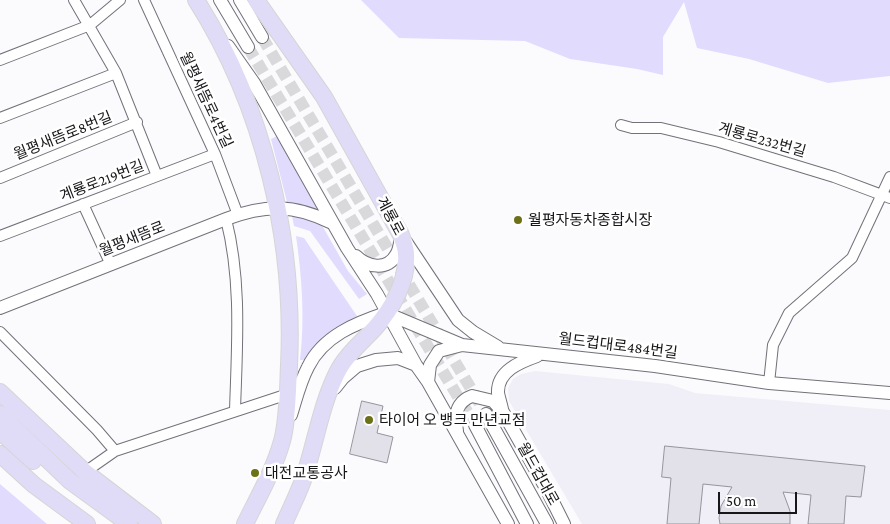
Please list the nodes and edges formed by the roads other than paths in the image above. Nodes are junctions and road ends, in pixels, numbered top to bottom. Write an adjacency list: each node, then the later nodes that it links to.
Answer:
1 (74, 0): 8 (street, 월평새뜸로8번길)
2 (120, 0): 8 (street)
3 (144, 0): 17 (street, 월평새뜸로4번길)
4 (196, 0): 9 (main road)
5 (220, 0): 11 (street)
6 (240, 0): 10 (street)
7 (256, 0): 27 (main road, 계룡로)
8 (90, 25): 12 (street); 13 (street, 월평새뜸로8번길)
9 (213, 26): 23 (main road); 25 (street)
10 (262, 37)
11 (248, 47)
12 (0, 60)
13 (116, 73): 14 (street); 15 (street, 월평새뜸로8번길)
14 (0, 118)
15 (137, 122): 18 (street, 월평새뜸로8번길); 19 (street, 월평새뜸로8번길)
16 (622, 125): 21 (street, 계룡로232번길)
17 (215, 154): 18 (street, 계룡로219번길); 24 (street, 월평새뜸로4번길)
18 (157, 176): 22 (street, 계룡로219번길)
19 (0, 178)
20 (890, 178): 21 (street)
21 (886, 197): 38 (street)
22 (83, 204): 26 (street, 계룡로219번길); 29 (street)
23 (279, 208): 24 (street, 월평새뜸로); 25 (street, 월평새뜸로); 41 (main road)
24 (232, 217): 29 (street, 월평새뜸로); 43 (street, 월평새뜸로4번길)
25 (332, 223): 28 (street)
26 (0, 236)
27 (400, 240): 28 (street); 31 (main road, 계룡로); 34 (street)
28 (347, 248): 31 (street)
29 (111, 265): 30 (street, 월평새뜸로)
30 (0, 308)
31 (386, 313): 33 (street); 36 (street); 42 (main road, 계룡로); 50 (street)
32 (0, 332): 51 (street)
33 (462, 345): 34 (street, 월드컵대로484번길); 37 (street)
34 (502, 350): 35 (street, 월드컵대로484번길)
35 (542, 354): 38 (street, 월드컵대로484번길); 44 (street)
36 (416, 365): 37 (street); 42 (street)
37 (428, 382): 49 (street)
38 (770, 383): 40 (street, 월드컵대로484번길)
39 (0, 392): 53 (main road)
40 (890, 393)
41 (288, 394): 43 (street); 50 (main road)
42 (326, 401): 59 (main road, 계룡로)
43 (235, 410): 51 (street)
44 (503, 412): 49 (street); 63 (street)
45 (0, 414): 57 (main road)
46 (486, 414): 62 (street, 월드컵대로)
47 (475, 425): 61 (street)
48 (0, 431): 56 (main road)
49 (458, 436): 60 (street)
50 (282, 440): 58 (main road)
51 (115, 451): 53 (street)
52 (0, 454): 55 (main road)
53 (85, 472): 54 (main road)
54 (151, 523)
55 (87, 524)
56 (113, 524)
57 (129, 524)
58 (245, 524)
59 (284, 524)
60 (508, 524)
61 (527, 524)
62 (547, 524)
63 (564, 524)

